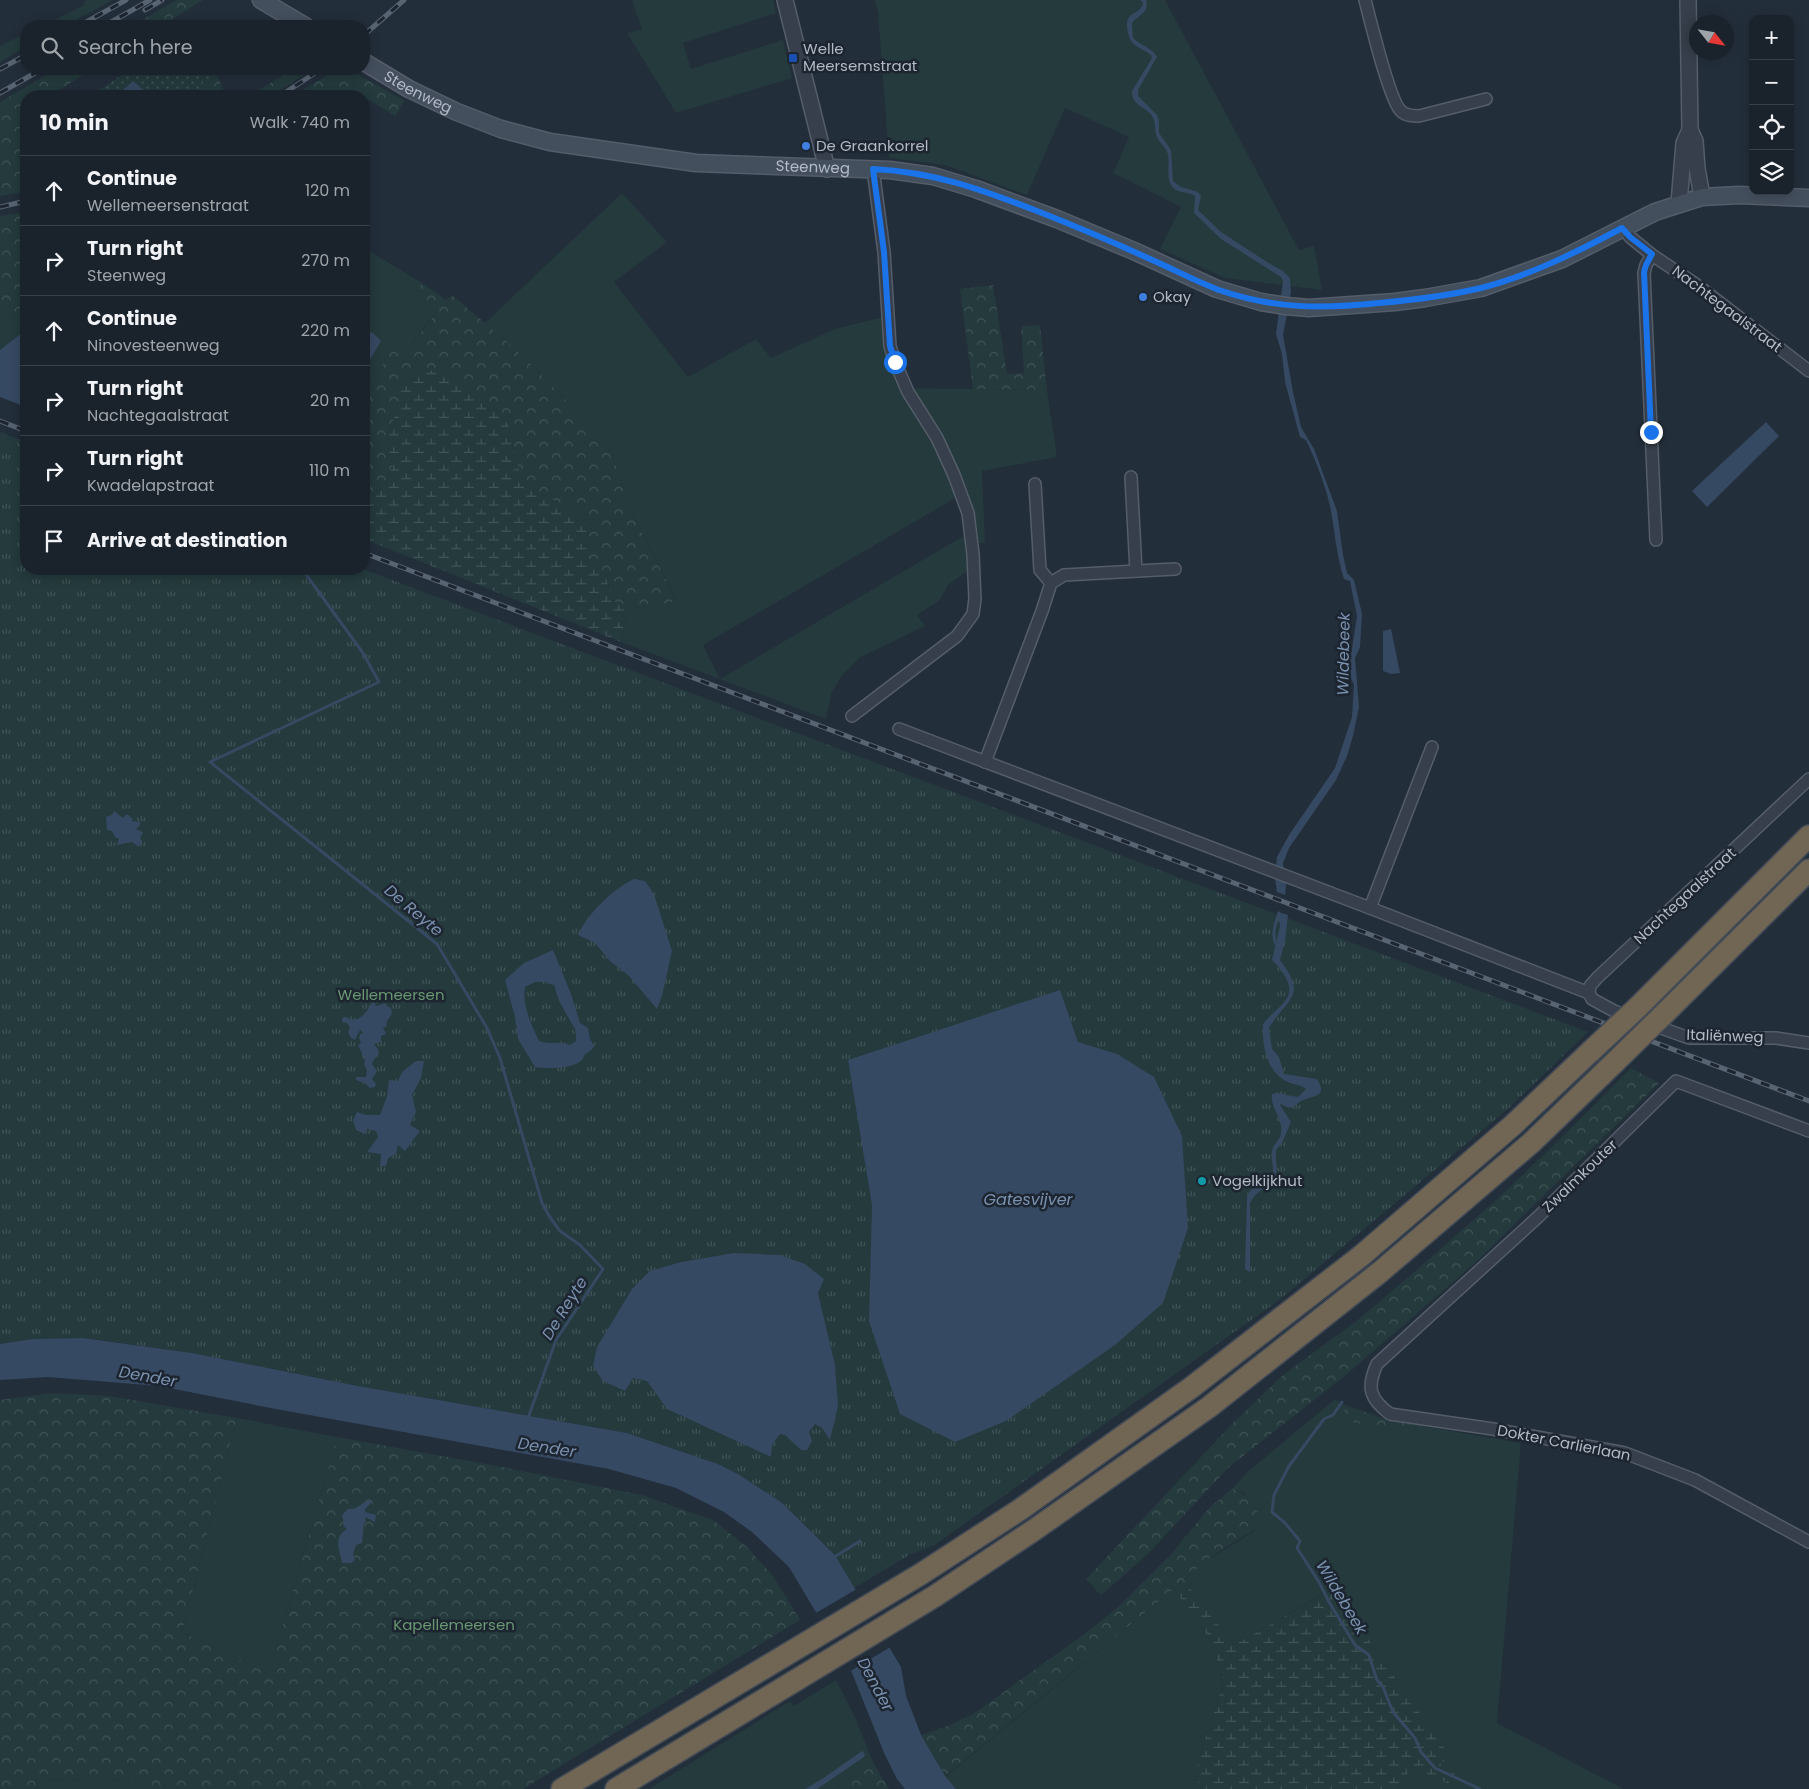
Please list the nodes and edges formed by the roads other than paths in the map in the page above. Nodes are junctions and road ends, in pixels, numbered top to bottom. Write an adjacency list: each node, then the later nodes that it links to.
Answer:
1 (262, 0): 5 (main road)
2 (784, 0): 9 (street)
3 (1365, 0): 7 (street)
4 (1688, 0): 8 (street)
5 (295, 20)
6 (370, 66): 9 (main road, Steenweg)
7 (1486, 99)
8 (1690, 130): 11 (street); 13 (street)
9 (827, 168): 10 (main road, Steenweg)
10 (873, 169): 14 (main road, Steenweg); 23 (street)
11 (1702, 197): 12 (main road, Steenweg); 13 (main road, Steenweg)
12 (1809, 198)
13 (1679, 203): 14 (main road, Steenweg)
14 (1622, 228): 15 (street, Nachtegaalstraat)
15 (1652, 254): 16 (street, Nachtegaalstraat); 19 (street)
16 (1809, 371)
17 (1131, 477): 21 (street)
18 (1035, 484): 22 (street)
19 (1656, 540)
20 (1175, 569): 21 (street)
21 (1136, 571): 22 (street)
22 (1050, 583): 26 (street)
23 (852, 716)
24 (899, 729): 26 (street)
25 (1432, 747): 30 (street)
26 (985, 762): 30 (street)
27 (1809, 778): 31 (street, Nachtegaalstraat)
28 (1809, 836): 36 (highway, bridge)
29 (1809, 870): 37 (highway, bridge)
30 (1370, 908): 31 (street)
31 (1589, 993): 32 (street, Italiënweg)
32 (1809, 1043)
33 (1809, 1131): 34 (street, Zwalmkouter)
34 (1377, 1364): 35 (street, Dokter Carlierlaan)
35 (1809, 1542)
36 (562, 1789)
37 (616, 1789)

